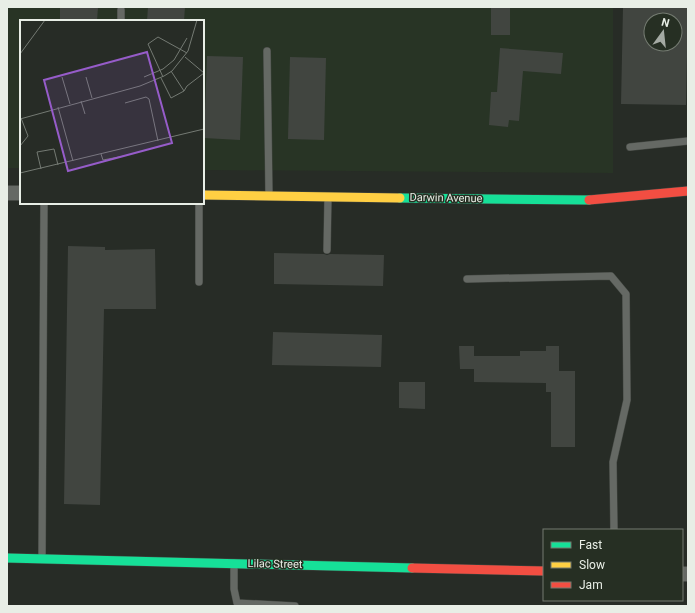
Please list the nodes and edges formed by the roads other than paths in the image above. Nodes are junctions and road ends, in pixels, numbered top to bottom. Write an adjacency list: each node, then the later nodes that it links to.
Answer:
1 (121, 10): 2 (lane)
2 (121, 20)
3 (268, 50): 10 (lane)
4 (688, 141): 5 (lane)
5 (630, 147)
6 (688, 191): 11 (street, Darwin Avenue)
7 (7, 193): 8 (street)
8 (20, 193)
9 (204, 195): 10 (street, Darwin Avenue)
10 (269, 196): 11 (street, Darwin Avenue)
11 (328, 197): 14 (lane)
12 (44, 204): 19 (lane)
13 (199, 204): 16 (lane)
14 (327, 250)
15 (467, 279): 17 (lane)
16 (199, 282)
17 (614, 529)
18 (7, 558): 19 (street, Lilac Street)
19 (42, 558): 20 (street, Lilac Street)
20 (234, 563): 21 (street, Lilac Street); 22 (lane)
21 (543, 571)
22 (294, 606)

